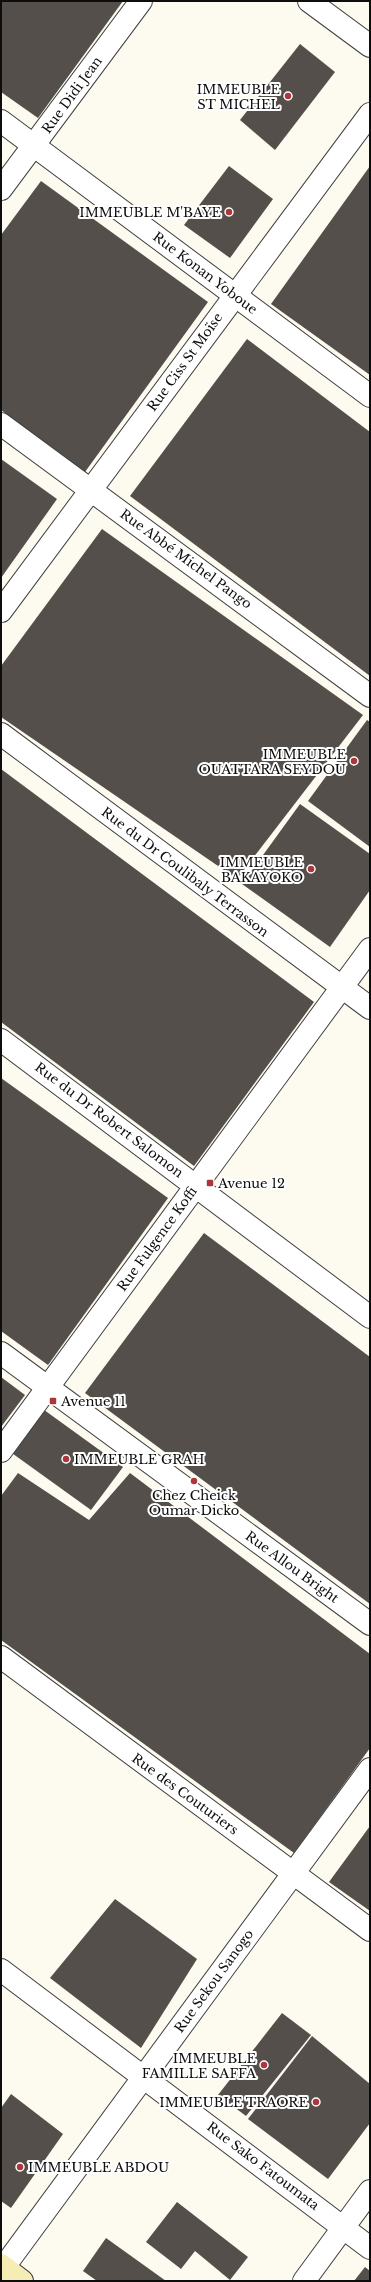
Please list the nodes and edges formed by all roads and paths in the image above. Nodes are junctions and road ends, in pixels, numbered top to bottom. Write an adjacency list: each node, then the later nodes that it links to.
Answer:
1 (141, 1): 6 (street, Rue Didi Jean)
2 (309, 1): 3 (street)
3 (370, 46)
4 (370, 114): 8 (street, Rue Ciss St Moïse)
5 (1, 121): 6 (street, Rue Konan Yoboue)
6 (34, 146): 7 (street, Rue Didi Jean); 8 (street, Rue Konan Yoboue)
7 (1, 189)
8 (234, 296): 9 (street, Rue Konan Yoboue); 11 (street, Rue Ciss St Moïse)
9 (370, 396)
10 (1, 424): 11 (street, Rue Abbé Michel Pango)
11 (91, 490): 12 (street, Rue Ciss St Moïse); 13 (street, Rue Abbé Michel Pango)
12 (1, 611)
13 (370, 696)
14 (1, 734): 16 (street, Rue du Dr Coulibaly Terrasson)
15 (370, 949): 16 (street, Rue Fulgence Koffi)
16 (342, 988): 17 (street, Rue du Dr Coulibaly Terrasson); 19 (street, Rue Fulgence Koffi)
17 (370, 1008)
18 (1, 1040): 19 (street, Rue du Dr Robert Salomon)
19 (196, 1185): 20 (street, Rue du Dr Robert Salomon); 22 (street, Rue Fulgence Koffi)
20 (370, 1317)
21 (1, 1353): 22 (street, Rue Allou Bright)
22 (48, 1388): 23 (street, Rue Fulgence Koffi); 24 (street, Rue Allou Bright)
23 (1, 1451)
24 (370, 1624)
25 (1, 1657): 27 (street, Rue des Couturiers)
26 (370, 1769): 27 (street, Rue Sekou Sanogo)
27 (293, 1872): 28 (street, Rue des Couturiers); 30 (street, Rue Sekou Sanogo)
28 (370, 1930)
29 (1, 1970): 30 (street, Rue Sako Fatoumata)
30 (144, 2076): 32 (street, Rue Sako Fatoumata); 34 (street, Rue Sekou Sanogo)
31 (370, 2191): 32 (street)
32 (343, 2227): 33 (street, Rue Sako Fatoumata); 36 (street)
33 (370, 2248)
34 (2, 2268): 35 (street)
35 (22, 2281)
36 (304, 2281)

